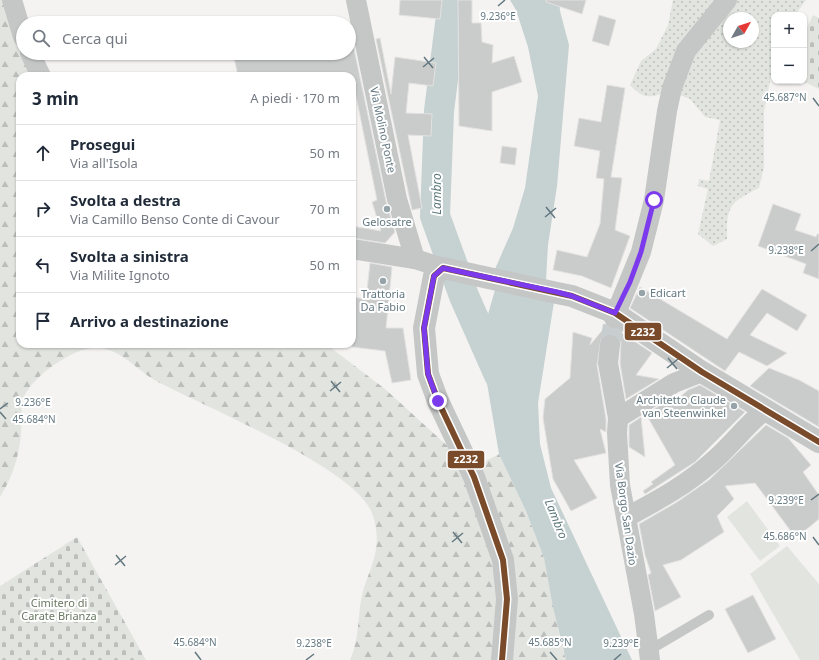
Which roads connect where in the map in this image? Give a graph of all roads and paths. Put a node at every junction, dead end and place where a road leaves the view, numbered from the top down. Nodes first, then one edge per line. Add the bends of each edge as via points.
1 (12, 0) edge
2 (356, 0) edge
3 (727, 0) edge
4 (17, 16) edge
5 (33, 60) edge
6 (39, 72) edge
7 (356, 250) edge
8 (415, 259) junction
9 (443, 268) junction
10 (615, 316) junction
11 (610, 345) tunnel mouth
12 (702, 372) junction
13 (765, 410) junction
14 (618, 418) junction
15 (819, 442) edge
16 (627, 517) junction
17 (708, 615) dead end
18 (649, 656) edge
19 (502, 660) edge

1 - 4 street
2 - 8 street, Via Molino Ponte via 397,199
3 - 10 street via 686,51 672,88 654,200 641,252
5 - 6 street
7 - 8 street
8 - 9 street
9 - 10 street via 572,296
9 - 19 street via 434,276 424,328 428,374 474,476 503,560 507,598
10 - 12 street
11 - 14 street, Via Borgo San Dazio via 608,363
12 - 13 street
12 - 14 street via 674,383
13 - 15 street
13 - 16 street via 746,426 714,461 687,483
14 - 16 street, Via Borgo San Dazio via 616,433 620,485
16 - 18 street, Via Borgo San Dazio
17 - 18 lane

